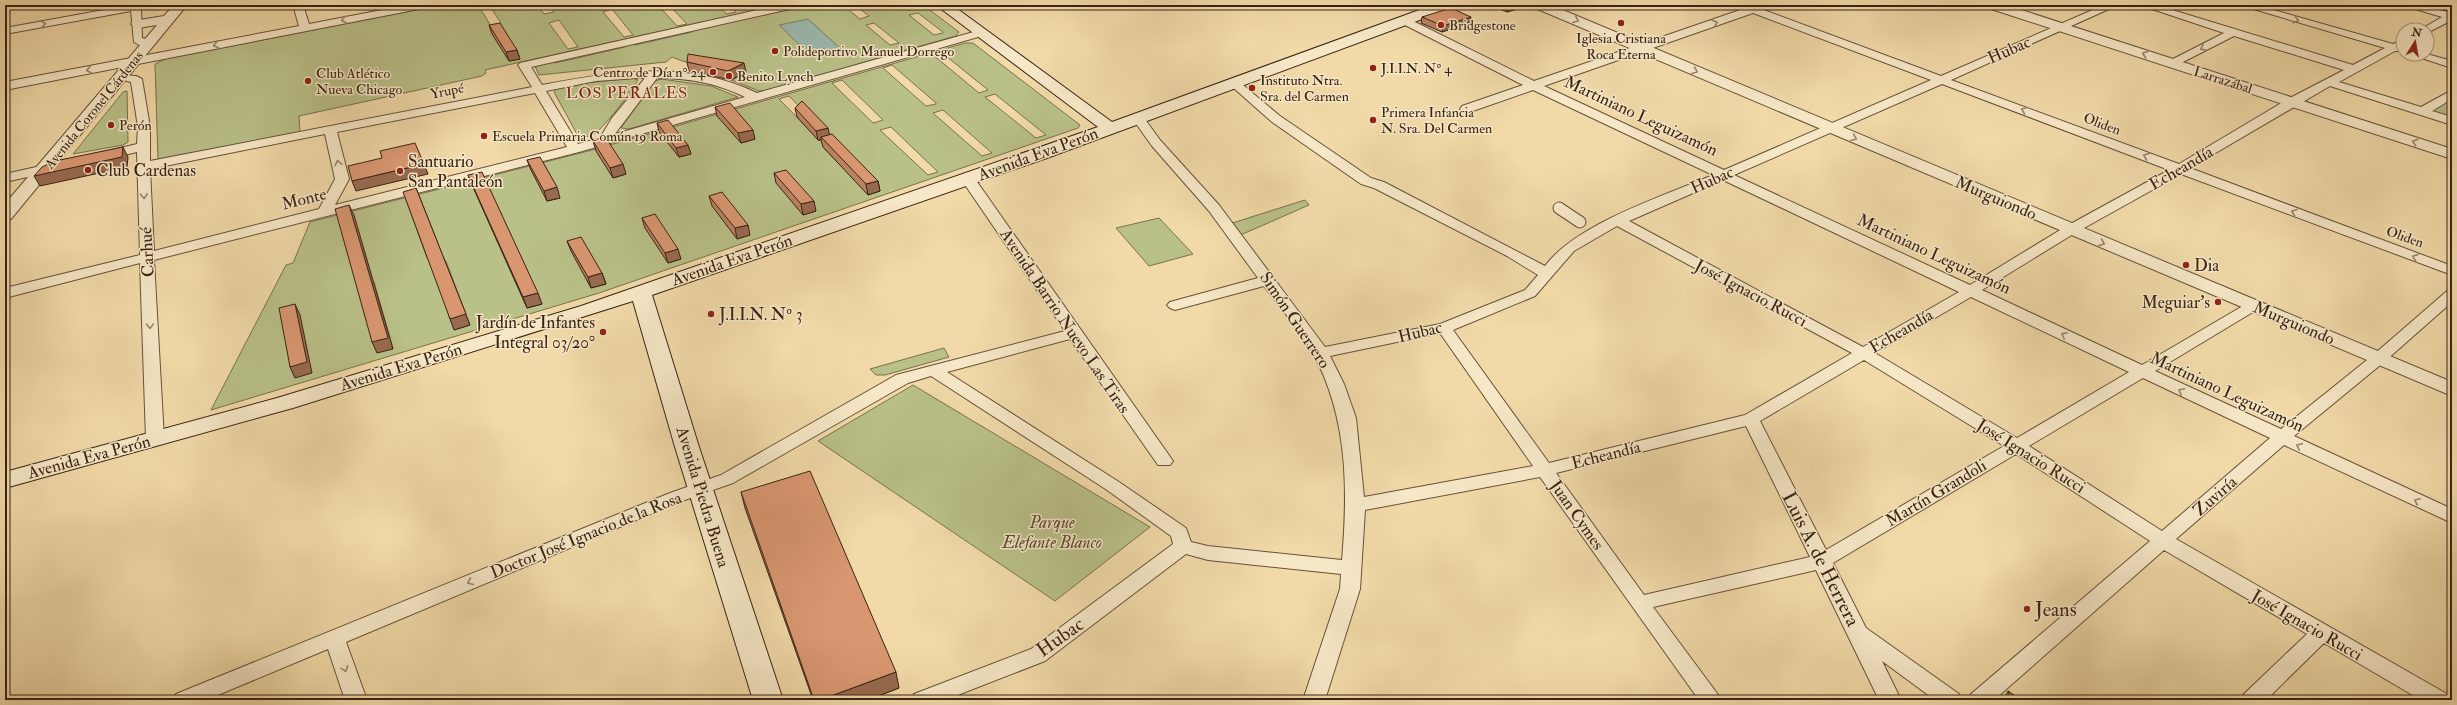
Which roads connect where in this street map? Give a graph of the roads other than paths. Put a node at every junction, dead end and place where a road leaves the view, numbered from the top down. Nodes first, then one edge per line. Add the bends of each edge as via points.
1 (149, 5) edge
2 (181, 5) edge
3 (298, 5) edge
4 (424, 5) edge
5 (794, 5) edge
6 (943, 5) edge
7 (1447, 5) edge
8 (1540, 5) edge
9 (1741, 5) edge
10 (1766, 5) edge
11 (1993, 5) edge
12 (2113, 5) edge
13 (2145, 5) edge
14 (2245, 5) edge
15 (2408, 5) edge
16 (137, 6) edge
17 (1754, 10) junction
18 (2452, 17) edge
19 (167, 20) junction
20 (1403, 20) junction
21 (138, 24) junction
22 (2435, 26) edge
23 (2060, 27) junction
24 (305, 28) junction
25 (5, 31) edge
26 (2233, 32) junction
27 (981, 34) junction
28 (148, 43) junction
29 (2395, 46) edge
30 (1641, 47) junction
31 (2395, 49) edge
32 (2435, 60) edge
33 (136, 61) junction
34 (2173, 63) junction
35 (2452, 65) edge
36 (2354, 69) junction
37 (654, 74) junction
38 (123, 77) junction
39 (1943, 80) junction
40 (1233, 82) junction
41 (2331, 83) junction
42 (1532, 85) junction
43 (5, 86) edge
44 (539, 88) junction
45 (2452, 94) edge
46 (757, 98) junction
47 (2292, 102) junction
48 (1466, 109) dead end
49 (2422, 112) junction
50 (1138, 118) junction
51 (2452, 121) edge
52 (1110, 128) junction
53 (1831, 128) junction
54 (330, 129) junction
55 (604, 141) junction
56 (142, 147) junction
57 (575, 149) junction
58 (2452, 154) edge
59 (93, 158) edge
60 (66, 164) edge
61 (143, 166) junction
62 (46, 169) junction
63 (2180, 169) junction
64 (1724, 175) junction
65 (5, 178) edge
66 (968, 179) junction
67 (1559, 208) dead end
68 (325, 212) junction
69 (5, 215) edge
70 (1618, 221) junction
71 (1580, 222) dead end
72 (2070, 230) junction
73 (147, 256) junction
74 (2452, 271) edge
75 (1546, 273) junction
76 (1269, 280) junction
77 (1971, 291) junction
78 (641, 292) junction
79 (5, 293) edge
80 (2452, 294) edge
81 (1175, 305) dead end
82 (2253, 306) junction
83 (1444, 328) junction
84 (1074, 333) junction
85 (1321, 353) junction
86 (1863, 353) junction
87 (2378, 359) junction
88 (932, 370) junction
89 (2141, 372) junction
90 (2452, 390) edge
91 (1751, 419) junction
92 (2281, 438) junction
93 (155, 439) junction
94 (2017, 446) junction
95 (1164, 462) dead end
96 (1545, 470) junction
97 (5, 480) edge
98 (701, 489) junction
99 (1356, 505) junction
100 (2452, 517) edge
101 (2164, 541) junction
102 (1183, 546) junction
103 (1820, 562) junction
104 (1351, 568) junction
105 (1639, 603) junction
106 (1859, 633) junction
107 (2321, 633) junction
108 (334, 638) junction
109 (184, 700) edge
110 (356, 700) edge
111 (768, 700) edge
112 (922, 700) edge
113 (1314, 700) edge
114 (1711, 700) edge
115 (1890, 700) edge
116 (1951, 700) edge
117 (1979, 700) edge
118 (2252, 700) edge
119 (2439, 700) edge

1 - 16 street
2 - 19 street, Avenida Coronel Cárdenas
3 - 24 street
4 -> 24 street
5 - 44 street via 524,65
6 - 27 main road
7 - 20 main road, Avenida Eva Perón
8 -> 30 street, Murguiondo
9 - 17 street, Oliden
10 - 17 street
11 - 23 street, Larrazábal
12 - 23 street, Hubac
13 - 26 street
14 -> 29 street
15 - 18 street
16 - 21 street
25 -> 16 street
30 -> 17 street
17 - 39 street, Oliden
18 - 22 street
19 - 21 street
19 - 28 street, Avenida Coronel Cárdenas
20 - 40 main road, Avenida Eva Perón
20 - 42 street, Martiniano Leguizamón
21 - 28 street via 139,42
34 -> 23 street, Larrazábal
23 - 39 street, Hubac
24 -> 33 street
26 -> 34 street
26 - 36 street
27 - 46 street, Monte
27 - 52 main road
28 - 33 street, Avenida Coronel Cárdenas
30 - 42 street
30 -> 53 street, Murguiondo
31 - 36 street, Echeandía
32 - 35 street
33 - 38 street, Avenida Coronel Cárdenas
33 -> 43 street
34 - 47 street, Larrazábal
36 - 41 street, Echeandía
37 - 44 street, Yrupé via 596,78
37 - 46 street, Yrupé via 713,80 738,87
37 - 55 street via 616,121
38 - 56 street, Carhué via 136,79 144,127
38 - 62 street, Avenida Coronel Cárdenas
39 - 53 street, Hubac
63 -> 39 street, Oliden
40 - 50 main road, Avenida Eva Perón
40 - 75 street via 1276,119 1366,180
41 - 47 street, Echeandía
41 - 49 street
42 - 48 street
42 - 64 street, Martiniano Leguizamón
44 - 54 street, Yrupé
44 - 57 street
45 - 49 street
46 - 55 street, Monte
58 -> 47 street, Larrazábal
47 - 63 street, Echeandía
49 - 51 street
50 - 52 main road, Avenida Eva Perón
50 - 76 street, Simón Guerrero via 1156,143 1214,208
52 - 66 main road, Avenida Eva Perón
53 - 64 street, Hubac
53 -> 72 street, Murguiondo
54 - 61 street, Yrupé
68 -> 54 street via 342,179
55 - 57 street, Monte
56 - 59 street
56 - 61 street, Carhué
57 - 68 street, Monte
60 - 62 street
61 -> 73 street, Carhué
62 - 65 street
62 - 69 street, Avenida Coronel Cárdenas
63 - 72 street, Echeandía
74 -> 63 street, Oliden
64 - 70 street, Hubac
64 - 77 street, Martiniano Leguizamón
66 - 78 main road, Avenida Eva Perón
66 - 84 street, Avenida Barrio Nuevo Las Tiras
67 - 71 street
68 - 73 street, Monte
70 - 75 street, Hubac via 1568,248
70 - 86 street, José Ignacio Rucci
72 - 77 street, Echeandía
72 -> 82 street, Murguiondo
73 - 79 street, Monte
73 -> 93 street, Carhué
75 - 83 street, Hubac via 1541,284 1530,293
76 - 81 street
76 - 85 street, Simón Guerrero
77 - 86 street, Echeandía
89 -> 77 street, Martiniano Leguizamón
78 - 93 main road, Avenida Eva Perón via 285,403
78 - 98 main road, Avenida Piedra Buena
80 - 87 street, Zuviría
82 - 87 street, Murguiondo
82 - 89 street, Martín Grandoli
83 - 85 street, Hubac
83 - 96 street, Juan Cymes
84 - 88 street, Doctor José Ignacio de la Rosa
84 - 95 street, Avenida Barrio Nuevo Las Tiras via 1091,354 1138,429
85 - 99 street, Simón Guerrero via 1336,384 1347,418
86 - 91 street, Echeandía
86 - 94 street, José Ignacio Rucci
87 - 90 street, Murguiondo
87 - 92 street, Zuviría
88 - 98 street, Doctor José Ignacio de la Rosa via 898,381 727,479
88 - 102 street via 1118,490 1178,533
92 -> 89 street, Martiniano Leguizamón
89 - 94 street, Martín Grandoli
91 - 96 street, Echeandía
91 - 103 street, Luis A. de Herrera
100 -> 92 street, Martiniano Leguizamón
92 - 101 street, Zuviría
93 - 97 main road, Avenida Eva Perón
94 - 101 street, José Ignacio Rucci
94 - 103 street, Martín Grandoli
96 - 99 street, Echeandía
96 - 105 street, Juan Cymes
98 -> 108 street, Doctor José Ignacio de la Rosa via 676,496
98 - 111 main road, Avenida Piedra Buena
99 - 104 street, Simón Guerrero
101 - 107 street, José Ignacio Rucci
101 - 117 street, Zuviría
102 - 104 street via 1208,553
102 - 112 street, Hubac via 1038,655
103 - 105 street, Martín Grandoli
103 - 106 street, Luis A. de Herrera
104 - 113 street, Simón Guerrero via 1350,589
105 - 114 street, Juan Cymes
106 - 115 street, Luis A. de Herrera
106 - 116 street
107 - 118 street
107 - 119 street, José Ignacio Rucci
108 - 109 street, Doctor José Ignacio de la Rosa
108 -> 110 street

